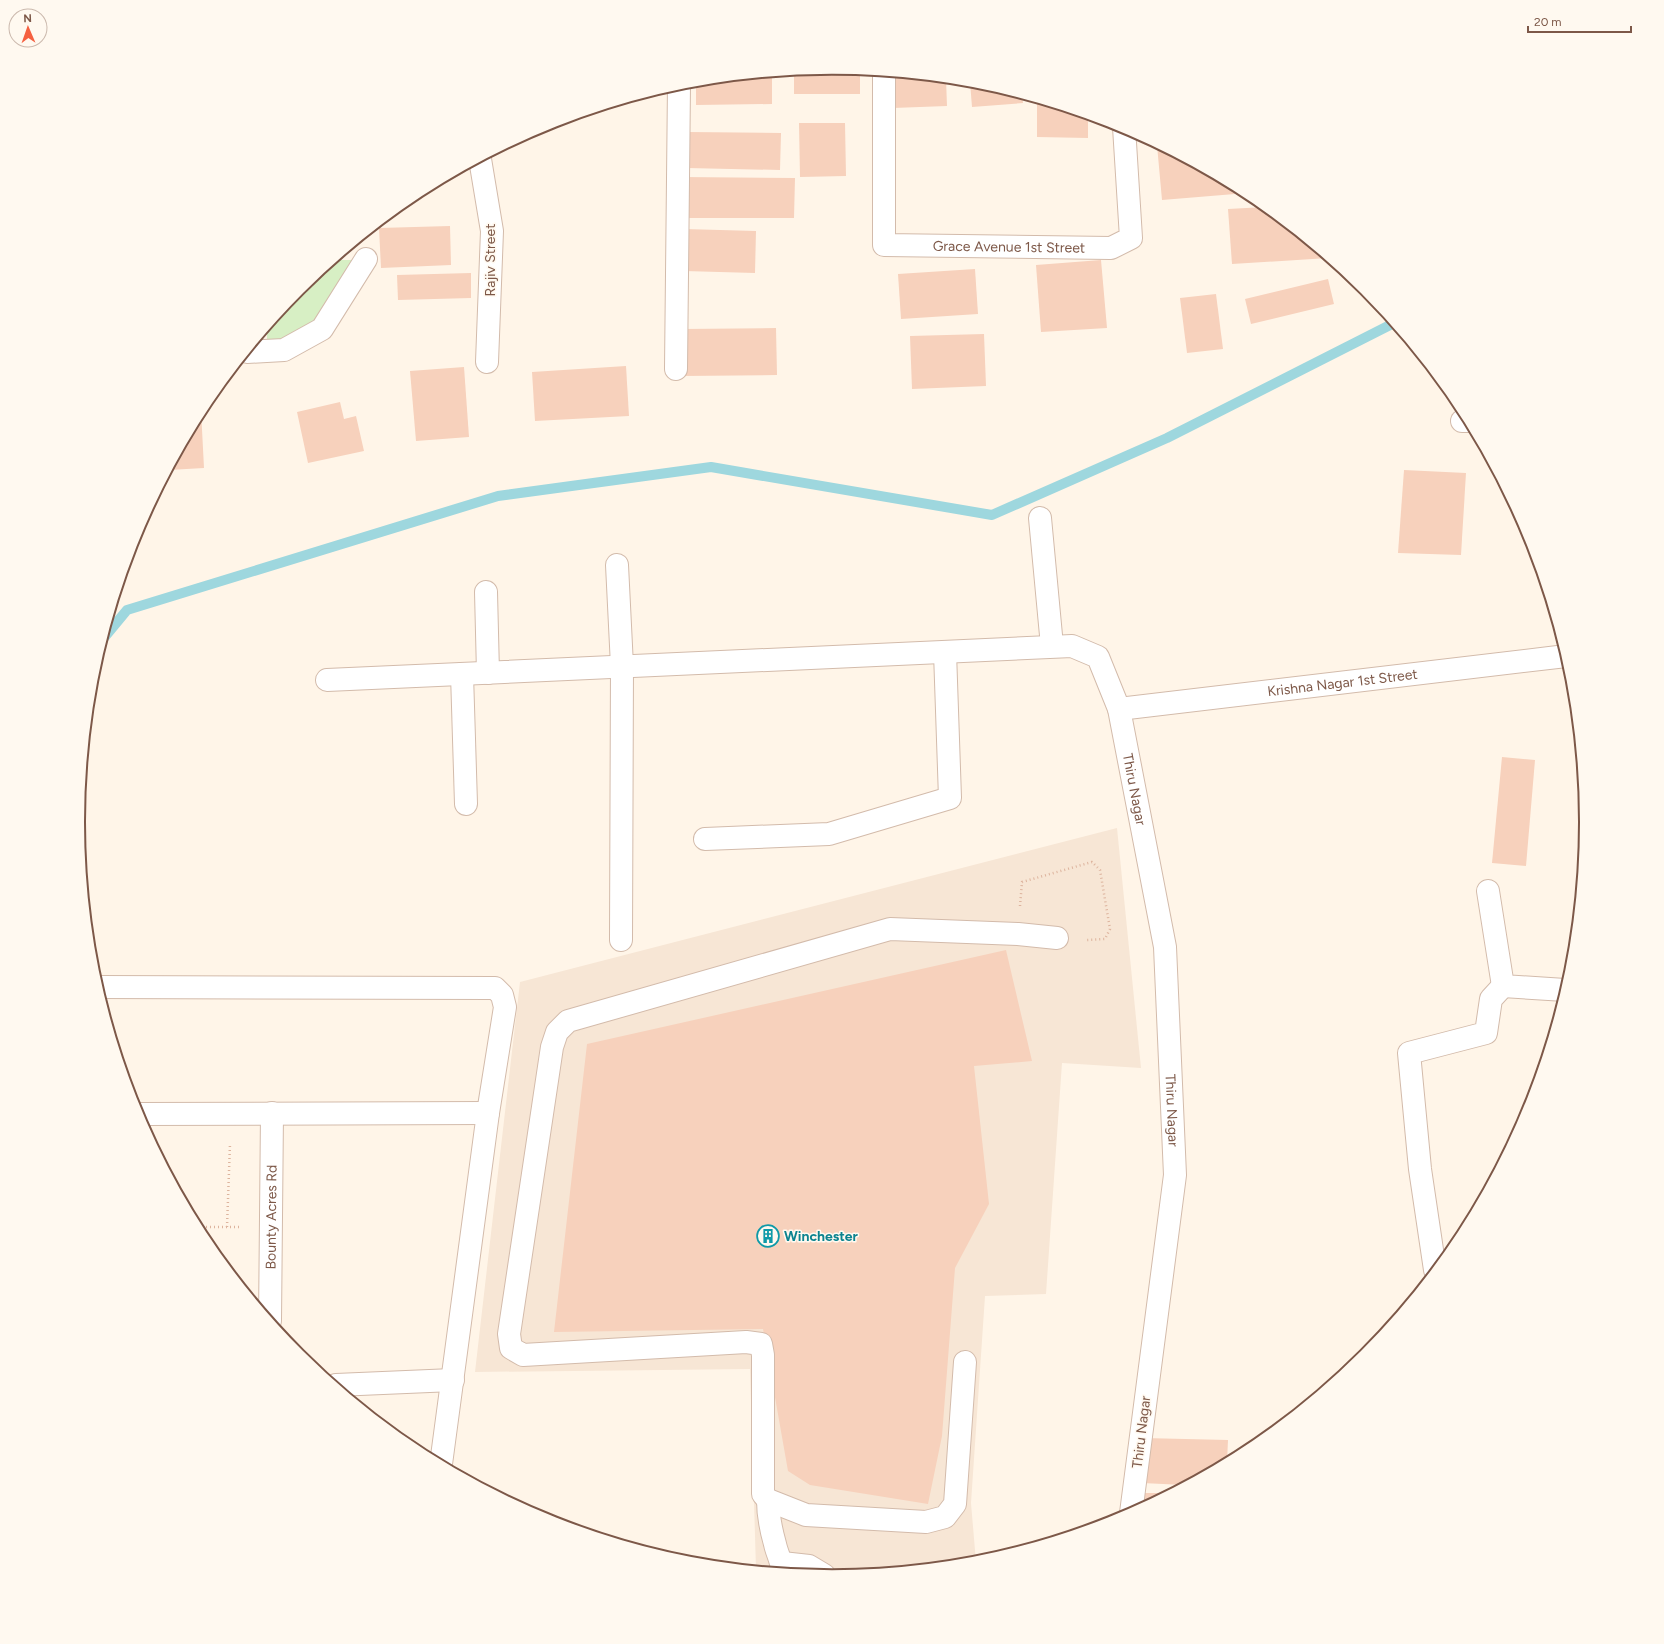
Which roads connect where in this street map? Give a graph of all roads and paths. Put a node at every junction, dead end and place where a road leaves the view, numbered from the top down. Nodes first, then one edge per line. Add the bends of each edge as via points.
1 (884, 77) edge
2 (679, 91) edge
3 (1125, 135) edge
4 (481, 163) edge
5 (366, 259) dead end
6 (251, 352) edge
7 (487, 362) dead end
8 (676, 369) dead end
9 (1040, 518) dead end
10 (617, 565) dead end
11 (486, 592) dead end
12 (1052, 646) junction
13 (945, 652) junction
14 (1560, 657) edge
15 (622, 666) junction
16 (488, 673) junction
17 (462, 674) junction
18 (327, 680) dead end
19 (1119, 709) junction
20 (466, 804) dead end
21 (704, 839) dead end
22 (1488, 891) dead end
23 (1018, 934) junction
24 (1057, 938) joint
25 (621, 940) dead end
26 (1504, 986) junction
27 (103, 987) edge
28 (1560, 990) edge
29 (272, 1113) junction
30 (488, 1113) junction
31 (145, 1114) edge
32 (230, 1142) dead end
33 (271, 1226) junction
34 (205, 1227) edge
35 (227, 1227) junction
36 (1434, 1264) edge
37 (270, 1315) edge
38 (965, 1362) dead end
39 (453, 1380) junction
40 (340, 1385) edge
41 (442, 1459) edge
42 (768, 1500) junction
43 (1132, 1506) edge
44 (782, 1567) edge
45 (813, 1568) edge

1 - 3 street, Grace Avenue 1st Street via 884,245 1111,248 1131,238
2 - 8 street
4 - 7 street, Rajiv Street via 492,231
5 - 6 street via 322,329 284,350
9 - 12 street
10 - 15 street
11 - 16 street
12 - 13 street, Thiru Nagar
12 - 19 street, Thiru Nagar via 1072,646 1098,657
13 - 15 street, Thiru Nagar
13 - 21 street via 950,798 829,834
14 - 19 street, Krishna Nagar 1st Street
15 - 16 street, Thiru Nagar
15 - 25 street
16 - 17 street, Thiru Nagar
17 - 18 street, Thiru Nagar
17 - 20 street
19 - 43 street, Thiru Nagar via 1165,947 1175,1175
22 - 26 street
23 - 24 street
23 - 24 path via 1022,882 1092,862 1100,870 1109,933 1106,939 1100,940
23 - 42 street via 890,929 568,1021 557,1032 552,1047 508,1334 511,1348 523,1356 746,1342 761,1344 763,1494
26 - 28 street
26 - 36 street via 1491,999 1486,1033 1409,1053 1420,1170
27 - 30 street via 495,988 502,996 506,1007
29 - 30 street
29 - 31 street
29 - 33 street, Bounty Acres Rd
30 - 39 street
32 - 35 path
33 - 35 path
33 - 37 street, Bounty Acres Rd
34 - 35 path
38 - 42 street via 955,1504 945,1516 926,1522 806,1515
39 - 40 street
39 - 41 street
42 - 44 street via 772,1531
44 - 45 street via 809,1566

